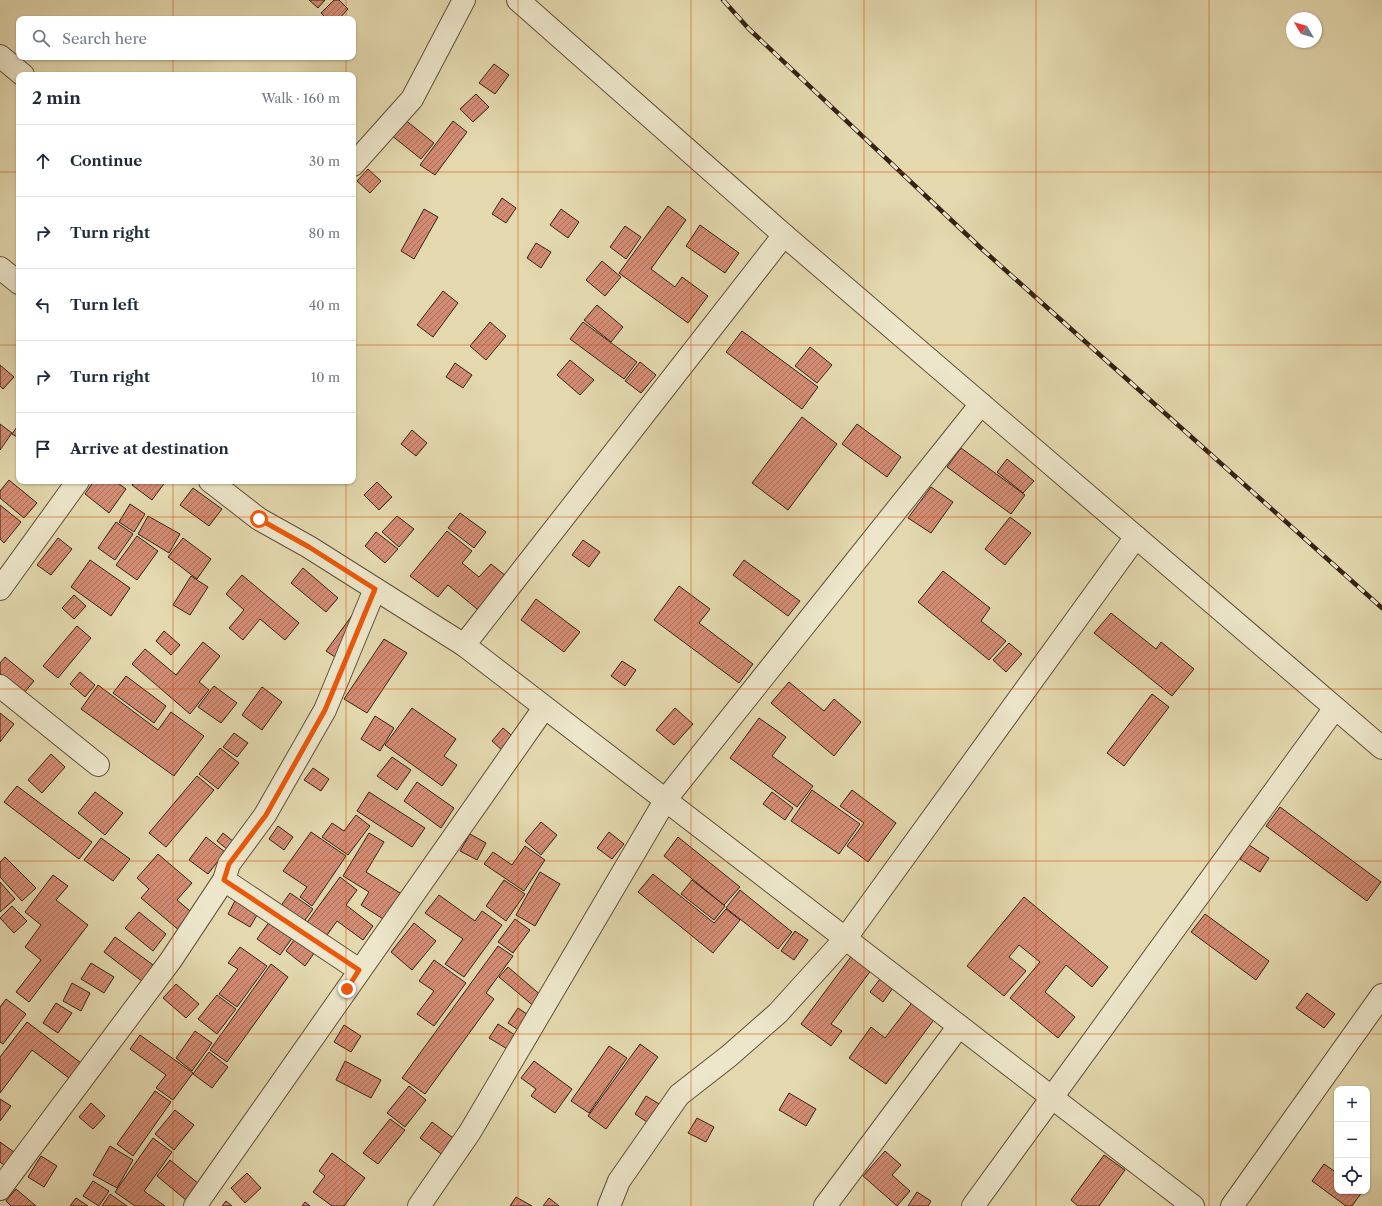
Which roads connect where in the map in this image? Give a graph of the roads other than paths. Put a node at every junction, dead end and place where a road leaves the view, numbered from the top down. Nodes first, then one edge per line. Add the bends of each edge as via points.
1 (464, 0) edge
2 (518, 0) edge
3 (0, 56) edge
4 (19, 72) edge
5 (356, 162) edge
6 (784, 235) junction
7 (981, 404) junction
8 (76, 484) edge
9 (214, 484) edge
10 (1136, 537) junction
11 (0, 588) edge
12 (375, 589) junction
13 (464, 645) junction
14 (0, 686) edge
15 (544, 708) junction
16 (1335, 708) junction
17 (1382, 748) edge
18 (98, 764) dead end
19 (666, 799) junction
20 (224, 880) junction
21 (846, 939) junction
22 (359, 970) junction
23 (1382, 994) edge
24 (959, 1026) junction
25 (1051, 1097) junction
26 (0, 1189) edge
27 (195, 1206) edge
28 (419, 1206) edge
29 (609, 1206) edge
30 (825, 1206) edge
31 (972, 1206) edge
32 (1193, 1206) edge
33 (1232, 1206) edge

1 - 5 street via 412,99
2 - 6 street
3 - 4 street
6 - 7 street
6 - 13 street
7 - 10 street
7 - 19 street
8 - 11 street
9 - 12 street via 259,519
10 - 16 street
10 - 21 street
12 - 13 street
12 - 20 street via 325,710 266,815 229,864
13 - 15 street
14 - 18 street
15 - 19 street
15 - 22 street
16 - 17 street
16 - 25 street
19 - 21 street
19 - 28 street via 470,1132
20 - 22 street
20 - 26 street via 171,960
21 - 24 street
21 - 29 street via 778,1013 679,1095 619,1181
22 - 27 street
23 - 33 street
24 - 25 street
24 - 30 street
25 - 31 street
25 - 32 street

